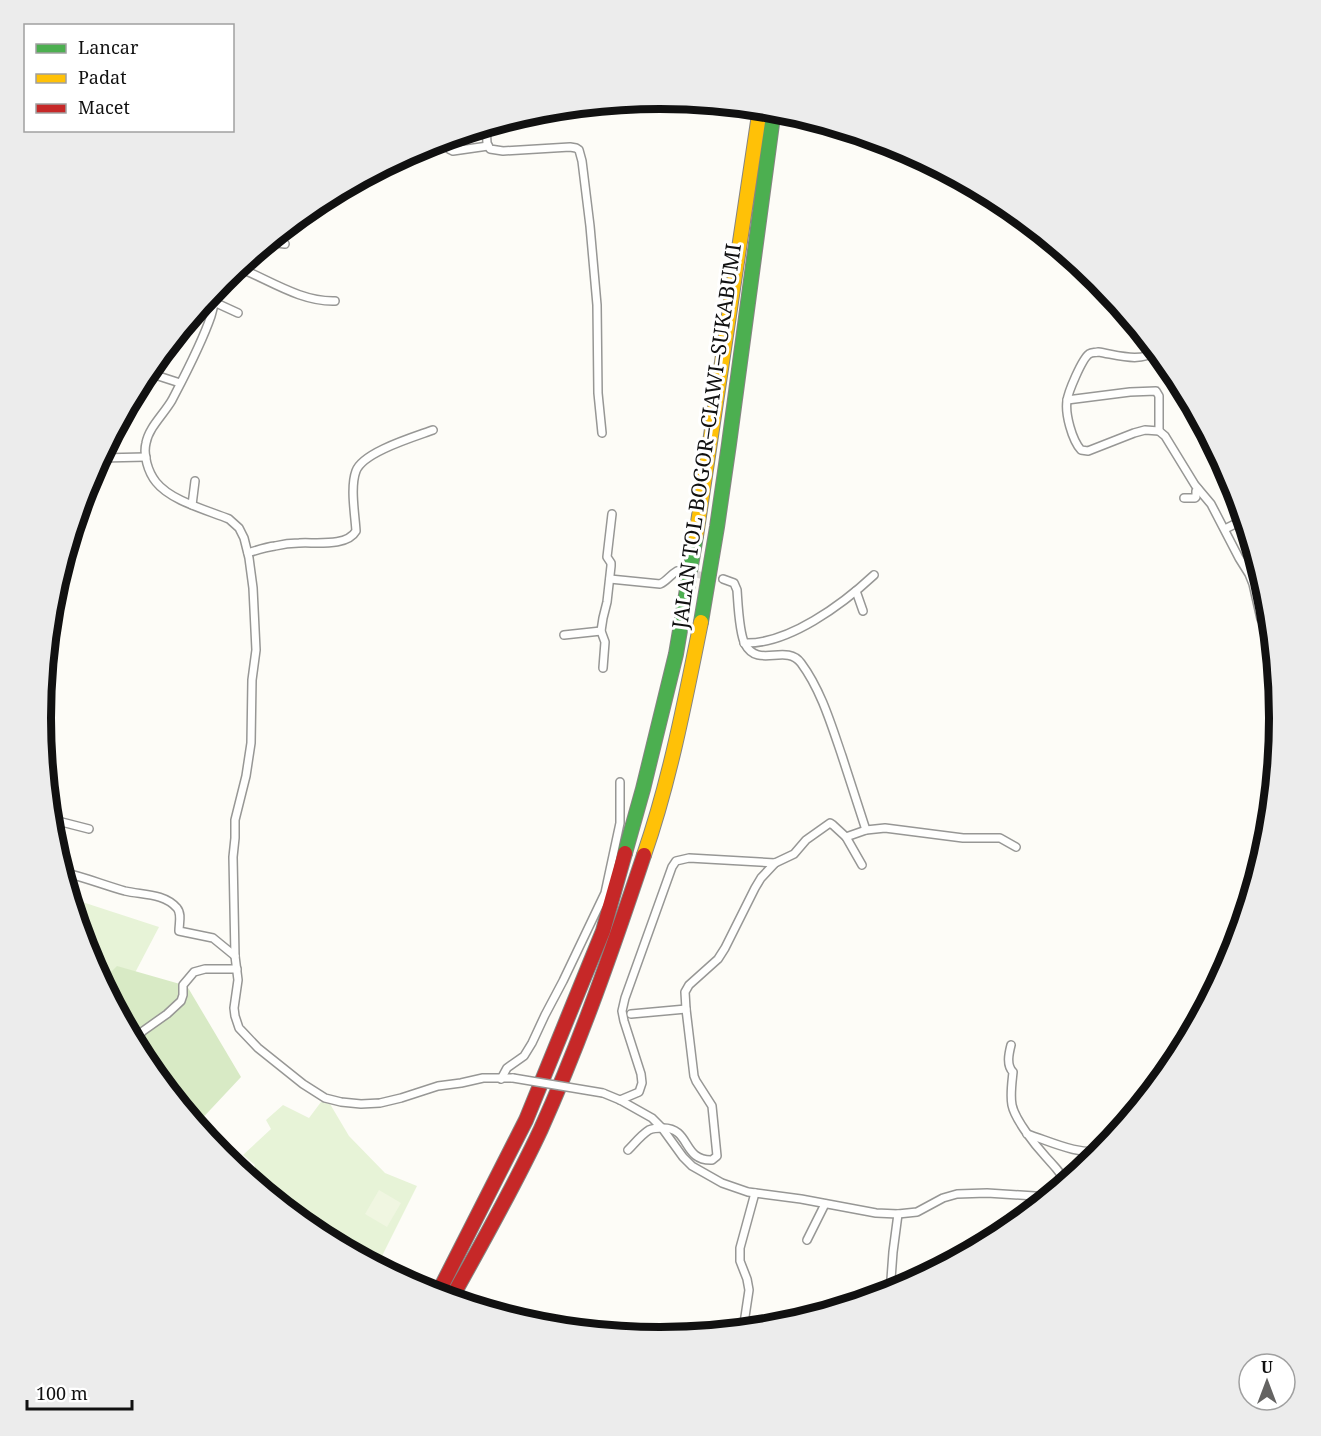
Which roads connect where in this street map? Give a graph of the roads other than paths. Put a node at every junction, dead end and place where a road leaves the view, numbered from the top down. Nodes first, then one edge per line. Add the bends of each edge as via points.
1 (759, 117) edge
2 (773, 119) edge
3 (487, 134) edge
4 (488, 146) junction
5 (448, 147) edge
6 (278, 243) edge
7 (285, 244) dead end
8 (247, 271) edge
9 (335, 301) dead end
10 (215, 302) edge
11 (213, 304) edge
12 (238, 313) dead end
13 (1150, 355) edge
14 (157, 375) edge
15 (180, 383) junction
16 (1067, 400) junction
17 (433, 430) dead end
18 (1159, 431) junction
19 (602, 433) dead end
20 (146, 457) junction
21 (109, 459) edge
22 (195, 481) dead end
23 (1198, 489) junction
24 (1184, 498) dead end
25 (192, 504) junction
26 (612, 514) dead end
27 (1238, 522) edge
28 (1225, 529) junction
29 (248, 553) junction
30 (677, 571) tunnel mouth
31 (874, 575) dead end
32 (610, 579) junction
33 (723, 579) tunnel mouth
34 (856, 591) junction
35 (863, 611) dead end
36 (1262, 620) edge
37 (601, 631) junction
38 (564, 635) dead end
39 (744, 643) junction
40 (603, 668) dead end
41 (620, 782) dead end
42 (60, 822) edge
43 (89, 829) dead end
44 (866, 831) junction
45 (846, 837) junction
46 (1016, 847) dead end
47 (775, 862) junction
48 (862, 865) dead end
49 (72, 875) edge
50 (235, 956) junction
51 (237, 969) junction
52 (686, 1009) junction
53 (631, 1014) dead end
54 (140, 1034) edge
55 (1011, 1045) dead end
56 (501, 1079) junction
57 (620, 1100) junction
58 (662, 1128) junction
59 (1028, 1134) junction
60 (628, 1150) dead end
61 (1087, 1152) edge
62 (1063, 1175) edge
63 (755, 1194) junction
64 (1038, 1196) edge
65 (825, 1204) junction
66 (898, 1215) junction
67 (807, 1240) dead end
68 (891, 1282) edge
69 (441, 1286) edge
70 (455, 1291) edge
71 (744, 1321) edge

1 - 69 highway, JALAN TOL BOGOR–CIAWI–SUKABUMI via 682,620 643,789 603,931 526,1120
2 - 70 highway, JALAN TOL BOGOR–CIAWI–SUKABUMI via 719,520 668,776 645,855 591,1007 548,1113
3 - 4 street
4 - 5 street via 453,151
4 - 19 street via 503,151 570,147 579,150 597,305
6 - 7 street
8 - 9 street via 312,298
10 - 12 street
11 - 15 street via 208,325
13 - 16 street via 1139,358 1098,352 1088,355
14 - 15 street
15 - 20 street via 147,438
16 - 18 street via 1156,392
16 - 18 street via 1072,432 1078,448 1084,451 1145,430
17 - 29 street via 386,447 359,465 353,483 354,536 342,541 273,546
18 - 23 street
20 - 21 street
20 - 25 street via 159,486
22 - 25 street
23 - 24 street via 1195,498
23 - 28 street
25 - 29 street via 233,521
26 - 32 street via 607,557 611,563
27 - 28 street
28 - 36 street via 1251,578
29 - 50 street via 256,654 250,747 235,823
30 - 32 street via 660,584
31 - 34 street
32 - 37 street
33 - 39 street via 734,583 737,590
34 - 35 street
34 - 39 street via 831,611 792,632 764,642
37 - 38 street
37 - 40 street via 606,647
39 - 44 street via 753,653 786,654 802,664 820,696
41 - 56 street via 620,823 605,893 532,1043
42 - 43 street
44 - 45 street
44 - 46 street via 885,828 963,838 1000,838
45 - 47 street via 828,824 794,854
45 - 48 street
47 - 52 street via 755,888 718,959 687,989
47 - 57 street via 689,858 676,861 672,867 622,1011 642,1083 639,1092
49 - 50 street via 159,898 178,910 179,931 217,940
50 - 51 street
51 - 54 street via 194,972 183,985 178,1004
51 - 56 street via 234,1008 239,1028 273,1061 325,1098 375,1104 438,1086
52 - 53 street
52 - 58 street via 695,1079 713,1109 717,1156 712,1160 699,1158 678,1132
55 - 59 street via 1012,1104
56 - 57 street, bridge via 603,1093
57 - 58 street
58 - 60 street via 647,1131
58 - 63 street via 692,1166
59 - 61 street
59 - 62 street
63 - 65 street
63 - 71 street via 740,1248 749,1290
64 - 66 street via 957,1194 917,1212
65 - 66 street
65 - 67 street
66 - 68 street

